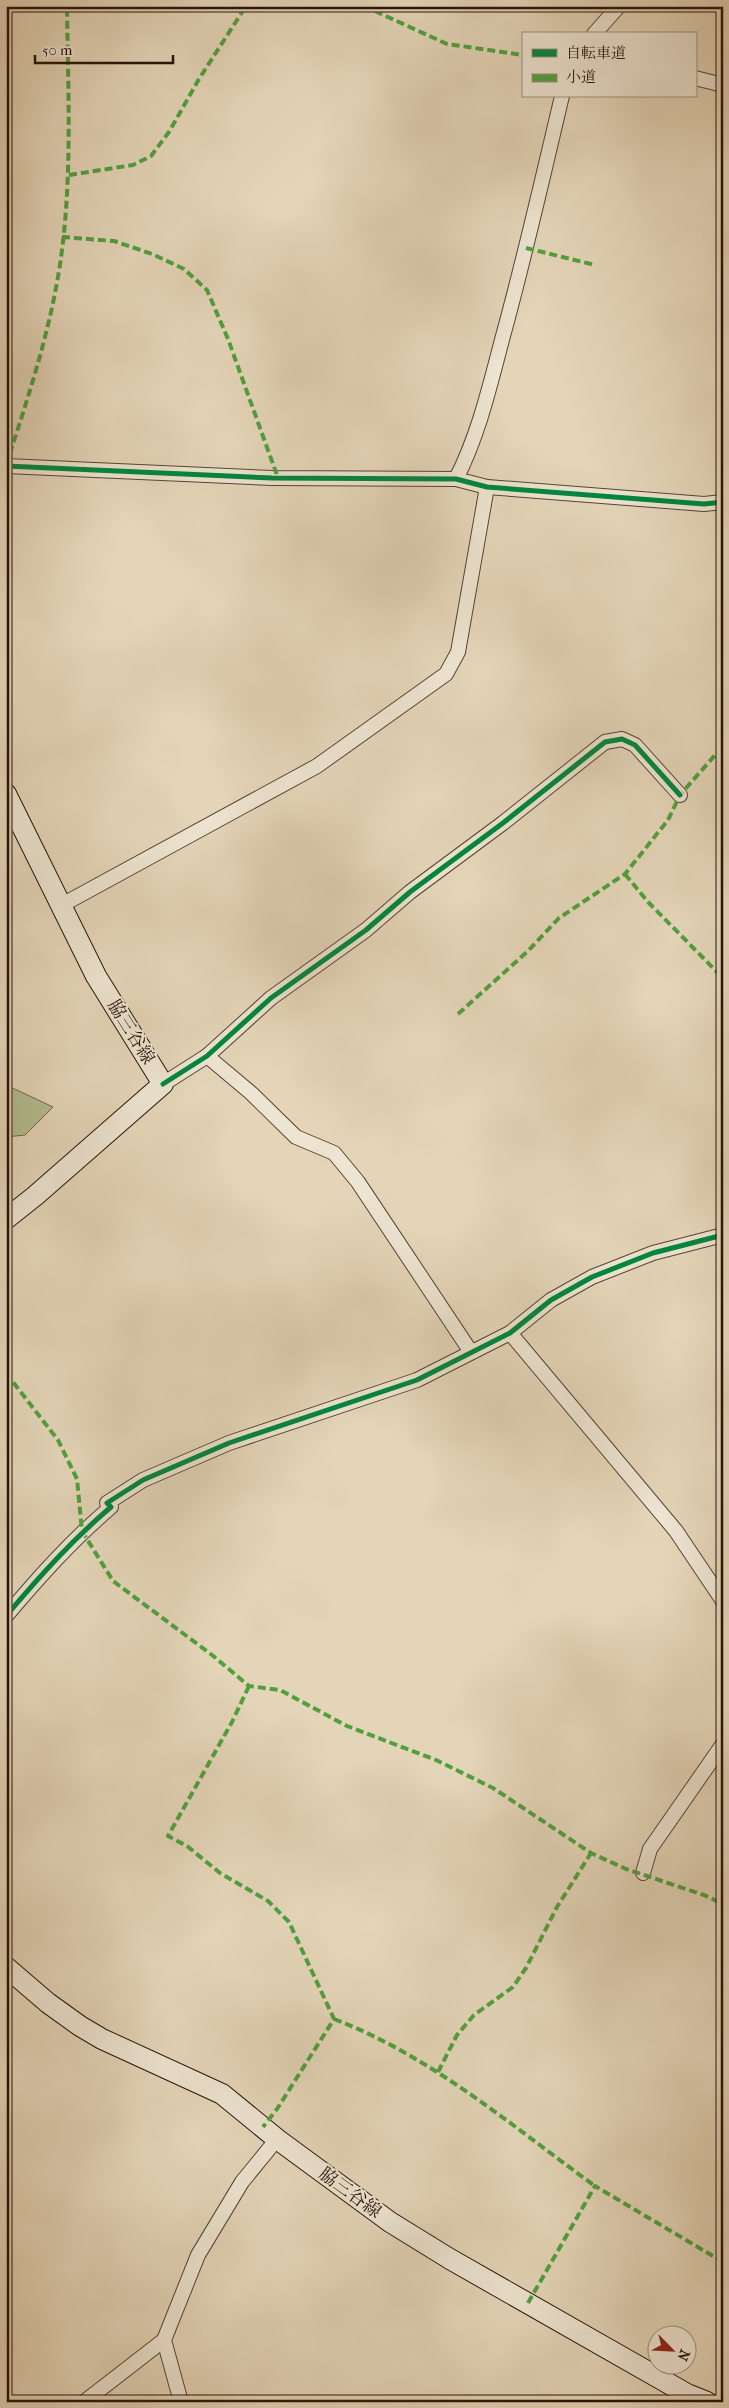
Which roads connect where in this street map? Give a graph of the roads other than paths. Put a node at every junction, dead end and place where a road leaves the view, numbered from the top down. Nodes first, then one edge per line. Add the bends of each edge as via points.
1 (618, 6) edge
2 (596, 32) edge
3 (696, 78) edge
4 (723, 85) edge
5 (562, 98) edge
6 (6, 466) edge
7 (456, 479) junction
8 (487, 487) junction
9 (723, 502) edge
10 (6, 794) edge
11 (680, 795) dead end
12 (60, 906) junction
13 (207, 1056) junction
14 (163, 1084) junction
15 (6, 1219) edge
16 (723, 1235) edge
17 (510, 1333) junction
18 (471, 1352) junction
19 (723, 1601) edge
20 (6, 1616) edge
21 (723, 1744) edge
22 (643, 1874) dead end
23 (6, 1967) edge
24 (278, 2139) junction
25 (164, 2340) junction
26 (84, 2402) edge
27 (181, 2402) edge
28 (707, 2402) edge

1 - 2 street
3 - 4 street
5 - 7 street via 484,410
6 - 7 street via 272,478
7 - 8 street
8 - 9 street via 704,504
8 - 12 street via 458,652 446,674 318,766
10 - 12 main road, 脇三谷線
11 - 13 street via 635,746 622,739 605,742 410,892 366,930 271,998
12 - 14 main road, 脇三谷線 via 96,976
13 - 14 street
13 - 18 street via 296,1137 334,1153 358,1182
14 - 15 main road, 脇三谷線
16 - 17 street via 653,1254 592,1276 551,1300
17 - 18 street
17 - 19 street via 676,1531
18 - 20 street via 417,1380 229,1443 143,1480 107,1503 111,1507 47,1567
21 - 22 street via 650,1849
23 - 24 main road, 脇三谷線 via 80,2026 222,2094
24 - 25 street via 242,2182 198,2255
24 - 28 main road, 脇三谷線 via 390,2222 450,2259 687,2394
25 - 26 street
25 - 27 street

